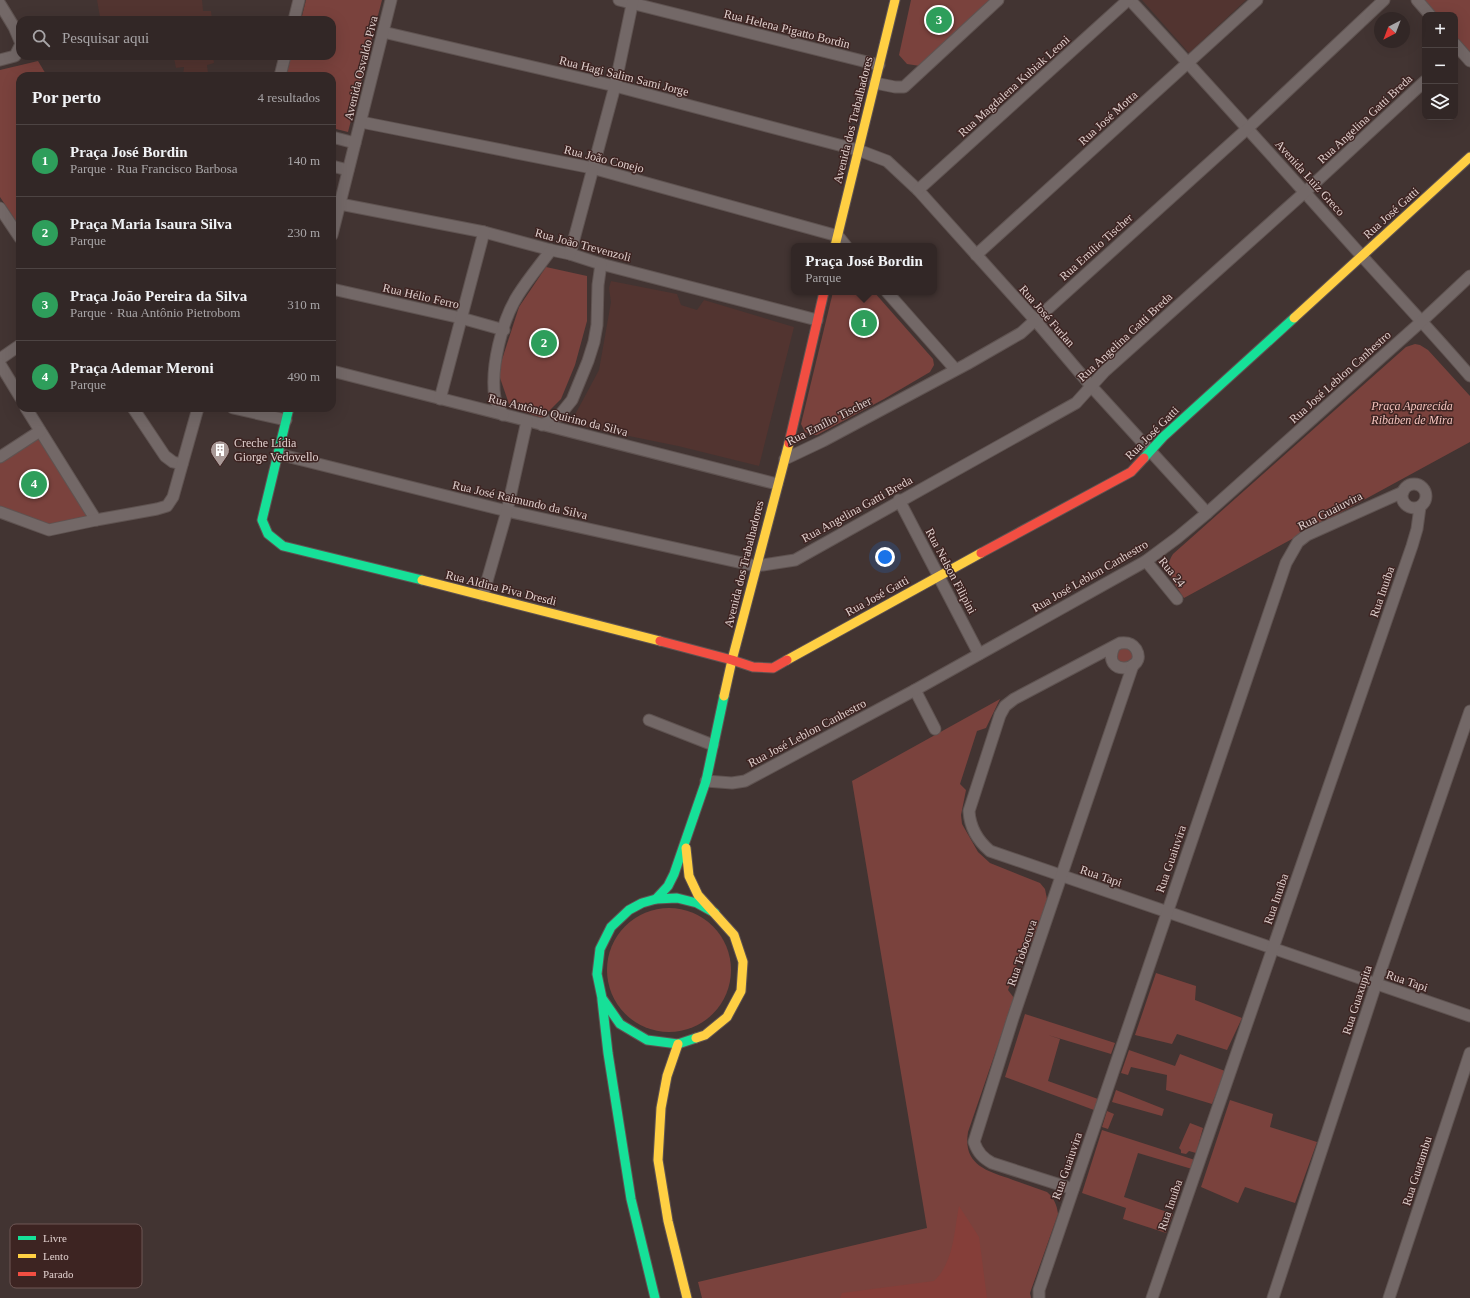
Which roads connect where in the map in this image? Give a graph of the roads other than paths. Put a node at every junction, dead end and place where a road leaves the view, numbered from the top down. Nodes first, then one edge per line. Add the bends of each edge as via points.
1 (299, 0) edge
2 (391, 0) edge
3 (619, 0) edge
4 (895, 0) edge
5 (998, 0) edge
6 (1129, 0) edge
7 (1257, 0) edge
8 (1384, 0) edge
9 (1417, 0) edge
10 (632, 2) edge
11 (0, 4) edge
12 (1427, 12) edge
13 (295, 16) edge
14 (16, 32) edge
15 (383, 32) junction
16 (1458, 51) edge
17 (16, 54) edge
18 (0, 60) edge
19 (284, 60) edge
20 (1470, 61) edge
21 (1189, 63) junction
22 (879, 65) junction
23 (281, 72) edge
24 (875, 83) junction
25 (1422, 84) edge
26 (614, 86) junction
27 (361, 122) junction
28 (1248, 128) junction
29 (336, 139) edge
30 (355, 144) junction
31 (858, 150) junction
32 (1470, 157) edge
33 (336, 167) edge
34 (592, 168) junction
35 (348, 170) junction
36 (918, 190) junction
37 (1305, 192) junction
38 (340, 204) junction
39 (0, 208) edge
40 (336, 220) edge
41 (16, 232) edge
42 (484, 232) junction
43 (836, 241) edge
44 (551, 250) junction
45 (570, 254) junction
46 (976, 255) junction
47 (1362, 256) junction
48 (601, 264) junction
49 (1470, 276) edge
50 (336, 290) edge
51 (823, 295) edge
52 (890, 295) edge
53 (461, 318) junction
54 (817, 320) junction
55 (1035, 320) junction
56 (1422, 320) junction
57 (504, 330) junction
58 (16, 348) edge
59 (0, 359) edge
60 (0, 364) edge
61 (955, 369) junction
62 (336, 372) edge
63 (1470, 376) edge
64 (1091, 386) junction
65 (16, 390) edge
66 (440, 399) junction
67 (28, 412) edge
68 (136, 412) edge
69 (197, 412) edge
70 (251, 412) edge
71 (289, 412) edge
72 (503, 415) junction
73 (286, 420) junction
74 (528, 421) junction
75 (542, 425) junction
76 (40, 431) junction
77 (1150, 452) junction
78 (278, 454) junction
79 (0, 457) edge
80 (785, 459) junction
81 (182, 464) junction
82 (777, 484) junction
83 (1403, 492) junction
84 (900, 500) junction
85 (1420, 507) junction
86 (507, 511) junction
87 (0, 512) edge
88 (1208, 513) junction
89 (96, 520) junction
90 (1146, 561) junction
91 (756, 566) junction
92 (938, 576) junction
93 (483, 595) junction
94 (1177, 599) dead end
95 (1114, 647) junction
96 (980, 654) junction
97 (732, 660) junction
98 (1134, 665) junction
99 (915, 690) junction
100 (1470, 712) edge
101 (649, 720) dead end
102 (935, 729) dead end
103 (713, 745) junction
104 (706, 781) junction
105 (686, 842) junction
106 (1062, 876) junction
107 (656, 899) junction
108 (1167, 912) junction
109 (715, 913) junction
110 (1272, 949) junction
111 (1376, 984) junction
112 (602, 998) junction
113 (1470, 1016) edge
114 (678, 1044) junction
115 (1470, 1053) edge
116 (1073, 1189) junction
117 (655, 1298) edge
118 (687, 1298) edge
119 (1039, 1298) edge
120 (1152, 1298) edge
121 (1273, 1298) edge
122 (1389, 1298) edge

1 - 13 street
2 - 15 street, Avenida Osvaldo Piva
3 - 10 street, Rua Helena Pigatto Bordin
4 - 22 street, Avenida dos Trabalhadores
5 - 24 street via 904,87
6 - 21 street, Avenida Luiz Greco
6 - 36 street, Rua Magdalena Kubiak Leoni
7 - 21 street, Rua José Motta
8 - 28 street, Rua Emílio Tischer
9 - 12 street
10 - 22 street, Rua Helena Pigatto Bordin
10 - 26 street
11 - 14 street
15 - 26 street, Rua Hagi Salim Sami Jorge
15 - 27 street, Avenida Osvaldo Piva
16 - 20 street
17 - 18 street
19 - 23 street
21 - 28 street, Avenida Luiz Greco
21 - 46 street, Rua José Motta
22 - 24 street, Avenida dos Trabalhadores
24 - 31 street, Avenida dos Trabalhadores
25 - 37 street, Rua Angelina Gatti Breda
26 - 31 street, Rua Hagi Salim Sami Jorge
26 - 34 street
27 - 30 street, Avenida Osvaldo Piva
27 - 34 street, Rua João Conejo
28 - 37 street, Avenida Luiz Greco
28 - 55 street, Rua Emílio Tischer
29 - 30 street
30 - 35 street, Avenida Osvaldo Piva
31 - 36 street, Rua José Furlan via 887,161
31 - 43 street, Avenida dos Trabalhadores
32 - 47 street, Rua José Gatti
33 - 35 street
34 - 43 street, Rua João Conejo
34 - 45 street
35 - 38 street, Avenida Osvaldo Piva
36 - 46 street, Rua José Furlan
37 - 47 street, Avenida Luiz Greco
37 - 64 street, Rua Angelina Gatti Breda
38 - 40 street, Avenida Osvaldo Piva
38 - 42 street, Rua João Trevenzoli
39 - 41 street
42 - 44 street, Rua João Trevenzoli
42 - 53 street
44 - 45 street, Rua João Trevenzoli
44 - 57 street via 518,295
45 - 48 street, Rua João Trevenzoli
46 - 55 street, Rua José Furlan
47 - 56 street, Avenida Luiz Greco
47 - 77 street, Rua José Gatti via 1163,437
48 - 54 street, Rua João Trevenzoli
48 - 75 street via 597,325 588,361 572,400 559,416
49 - 56 street, Rua José Leblon Canhestro
50 - 53 street, Rua Hélio Ferro
51 - 54 street, Avenida dos Trabalhadores
52 - 61 street
53 - 57 street, Rua Hélio Ferro
53 - 66 street
54 - 80 street, Avenida dos Trabalhadores
55 - 61 street, Rua Emílio Tischer via 1021,333
55 - 64 street, Rua José Furlan
56 - 63 street, Avenida Luiz Greco
56 - 88 street, Rua José Leblon Canhestro
57 - 72 street via 496,358 495,375 495,399
58 - 59 street
60 - 65 street
61 - 80 street, Rua Emílio Tischer
62 - 66 street, Rua Antônio Quirino da Silva
64 - 77 street, Rua José Furlan
64 - 84 street, Rua Angelina Gatti Breda via 1076,402
66 - 72 street, Rua Antônio Quirino da Silva
67 - 76 street
68 - 81 street via 165,456 173,462
69 - 81 street
70 - 73 street
71 - 73 street
72 - 74 street, Rua Antônio Quirino da Silva
73 - 78 street
74 - 75 street, Rua Antônio Quirino da Silva
74 - 86 street
75 - 82 street, Rua Antônio Quirino da Silva
76 - 79 street
76 - 89 street
77 - 88 street, Rua José Furlan
77 - 92 street, Rua José Gatti via 1131,472
78 - 86 street, Rua José Raimundo da Silva
78 - 93 street, Rua Aldina Piva Dresdi via 262,520 268,534 283,546
80 - 82 street, Avenida dos Trabalhadores
81 - 89 street via 173,497 167,506
82 - 91 street, Avenida dos Trabalhadores
83 - 85 street via 1402,499 1406,505
83 - 85 street via 1408,486 1415,484 1422,487 1426,494 1425,501
83 - 108 street, Rua Guaiuvira via 1308,535 1292,550
84 - 91 street, Rua Angelina Gatti Breda via 794,560
84 - 92 street, Rua Nelson Filipini
85 - 110 street, Rua Inuíba via 1412,546
86 - 91 street, Rua José Raimundo da Silva
86 - 93 street
87 - 89 street via 49,530
88 - 90 street, Rua José Leblon Canhestro
90 - 94 street, Rua 24
90 - 96 street, Rua José Leblon Canhestro
91 - 97 street, Avenida dos Trabalhadores
92 - 96 street, Rua Nelson Filipini
92 - 97 street, Rua José Gatti via 773,668 753,667
93 - 97 street, Rua Aldina Piva Dresdi
95 - 98 street via 1111,658 1117,667 1123,669
95 - 98 street via 1127,642 1134,646 1138,652
95 - 106 street, Rua Tapi via 1005,706 969,811 974,833 981,844 990,851
96 - 99 street, Rua José Leblon Canhestro
97 - 103 street, Avenida dos Trabalhadores
98 - 106 street, Rua Tobocuva
99 - 102 street
99 - 104 street, Rua José Leblon Canhestro via 745,781
100 - 111 street, Rua Guaxupita
101 - 103 street
103 - 104 street, Avenida dos Trabalhadores
104 - 105 street, Avenida dos Trabalhadores
105 - 107 street, Avenida dos Trabalhadores via 668,886
105 - 109 street, Avenida dos Trabalhadores via 689,876 698,895
106 - 108 street, Rua Tapi
106 - 116 street, Rua Tobocuva via 974,1142 984,1159 992,1163
107 - 109 street via 677,898 697,902
107 - 112 street via 629,910 611,927 600,949 597,974
108 - 110 street, Rua Tapi
108 - 116 street, Rua Guaiuvira
109 - 114 street, Avenida dos Trabalhadores via 734,935 743,962 741,991 728,1017 705,1035
110 - 111 street, Rua Tapi
110 - 120 street, Rua Inuíba
111 - 113 street, Rua Tapi
111 - 121 street, Rua Guaxupita
112 - 114 street via 620,1024 647,1040
112 - 117 street via 631,1199
114 - 118 street via 667,1076 661,1108 658,1160 668,1221
115 - 122 street, Rua Guatambu
116 - 119 street, Rua Guaiuvira via 1039,1290

